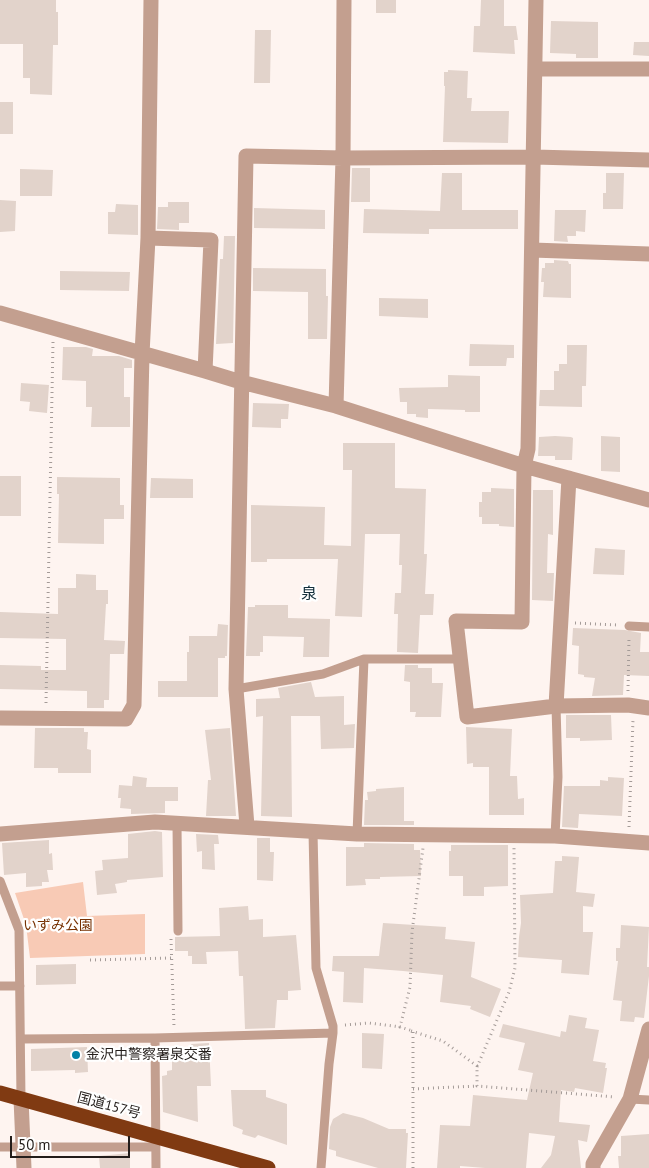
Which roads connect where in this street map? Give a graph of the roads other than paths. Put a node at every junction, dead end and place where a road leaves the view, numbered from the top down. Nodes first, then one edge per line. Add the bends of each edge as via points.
1 (151, 0) edge
2 (344, 0) edge
3 (536, 0) edge
4 (535, 68) junction
5 (649, 69) edge
6 (534, 157) junction
7 (343, 158) junction
8 (649, 160) edge
9 (148, 238) junction
10 (532, 250) junction
11 (649, 254) edge
12 (0, 313) edge
13 (142, 354) junction
14 (205, 371) junction
15 (241, 382) junction
16 (336, 406) junction
17 (524, 466) junction
18 (569, 478) junction
19 (649, 500) edge
20 (629, 626) dead end
21 (649, 627) edge
22 (364, 659) junction
23 (460, 659) junction
24 (236, 689) junction
25 (556, 706) junction
26 (649, 708) edge
27 (0, 718) edge
28 (178, 823) junction
29 (247, 826) junction
30 (312, 832) junction
31 (0, 834) edge
32 (357, 834) junction
33 (555, 836) junction
34 (649, 843) edge
35 (0, 881) edge
36 (178, 931) road end
37 (0, 986) edge
38 (20, 986) junction
39 (649, 1028) edge
40 (333, 1030) junction
41 (155, 1038) junction
42 (21, 1039) junction
43 (0, 1093) edge
44 (21, 1099) junction
45 (630, 1099) junction
46 (649, 1100) edge
47 (156, 1141) junction
48 (0, 1147) edge
49 (23, 1147) junction
50 (24, 1168) edge
51 (156, 1168) edge
52 (268, 1168) edge
53 (321, 1168) edge
54 (593, 1168) edge

1 - 9 street
2 - 7 street
3 - 4 street
4 - 5 street
4 - 6 street
6 - 7 street
6 - 8 street
6 - 10 street
7 - 15 street via 246,156
7 - 16 street
9 - 13 street
9 - 14 street via 211,240
10 - 11 street
10 - 17 street via 528,449
12 - 13 street
13 - 14 street
13 - 27 street via 134,705 126,719
14 - 15 street
15 - 16 street
15 - 24 street
16 - 17 street
17 - 18 street
17 - 23 street via 522,622 456,621
18 - 19 street
18 - 25 street
20 - 21 lane
22 - 23 lane
22 - 24 lane via 323,674
22 - 32 lane
23 - 25 street via 467,717
24 - 29 street
25 - 26 street via 628,705
25 - 33 lane via 558,777
28 - 29 street
28 - 31 street
28 - 36 lane
29 - 30 street
30 - 32 street
30 - 40 lane via 316,968
32 - 33 street
33 - 34 street
35 - 38 lane via 20,930
37 - 38 lane
38 - 42 lane
39 - 45 street
40 - 41 lane
40 - 53 lane
41 - 42 lane
41 - 47 lane
42 - 44 lane
43 - 44 highway, 国道157号
44 - 47 highway, 国道157号
44 - 49 street
45 - 46 lane
45 - 54 street
47 - 49 lane
47 - 51 lane
47 - 52 highway, 国道157号
48 - 49 lane
49 - 50 street

